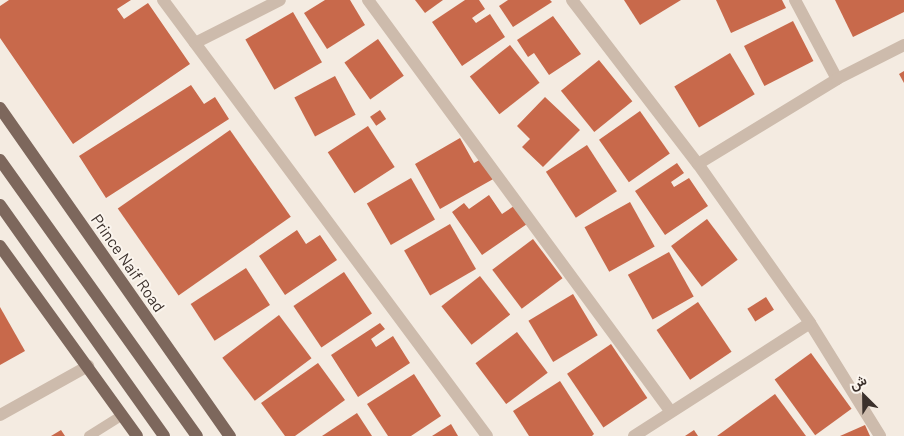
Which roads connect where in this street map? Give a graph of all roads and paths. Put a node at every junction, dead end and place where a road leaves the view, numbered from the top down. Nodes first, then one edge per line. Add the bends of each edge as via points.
1 (163, 0) edge
2 (280, 0) edge
3 (368, 0) edge
4 (572, 0) edge
5 (795, 0) edge
6 (195, 43) junction
7 (904, 45) edge
8 (837, 79) junction
9 (0, 108) edge
10 (0, 160) edge
11 (698, 164) junction
12 (0, 205) edge
13 (0, 246) edge
14 (810, 323) junction
15 (88, 366) junction
16 (671, 412) junction
17 (122, 414) junction
18 (0, 415) edge
19 (89, 436) edge
20 (137, 436) edge
21 (164, 436) edge
22 (197, 436) edge
23 (230, 436) edge
24 (486, 436) edge
25 (634, 436) edge
26 (880, 436) edge

1 - 6 street
2 - 6 street
3 - 16 street
4 - 11 street
5 - 8 street
6 - 24 street
7 - 8 street
8 - 11 street
9 - 23 main road, Prince Naif Road
10 - 22 main road
11 - 14 street
12 - 21 main road
13 - 15 main road
14 - 16 street
14 - 26 street
15 - 17 main road
15 - 18 street
16 - 25 street
17 - 19 lane
17 - 20 main road

